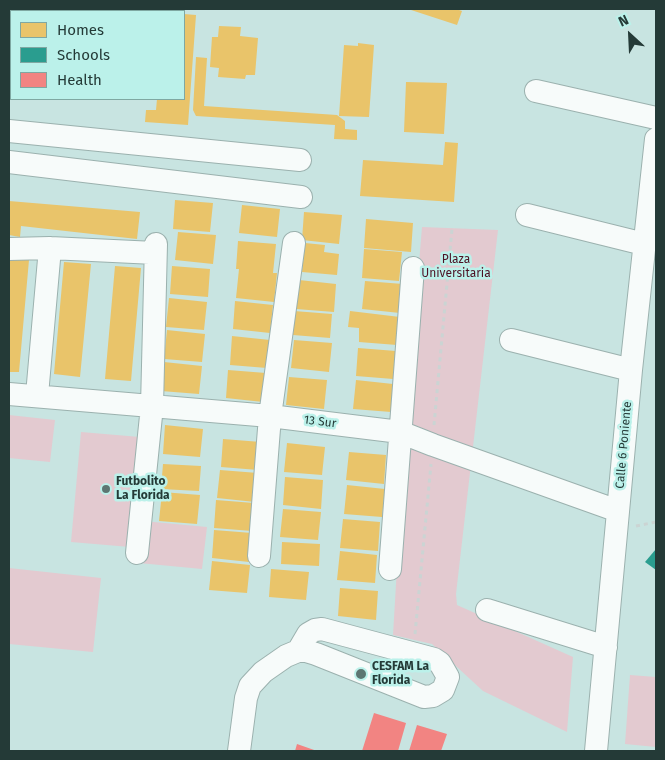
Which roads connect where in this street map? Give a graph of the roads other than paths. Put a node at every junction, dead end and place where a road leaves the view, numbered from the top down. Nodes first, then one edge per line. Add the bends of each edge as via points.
1 (536, 91) dead end
2 (656, 118) edge
3 (9, 131) edge
4 (656, 139) edge
5 (300, 160) dead end
6 (9, 162) edge
7 (302, 197) dead end
8 (527, 215) dead end
9 (294, 243) dead end
10 (644, 244) junction
11 (9, 248) edge
12 (50, 248) junction
13 (413, 268) dead end
14 (511, 340) dead end
15 (631, 370) junction
16 (9, 394) edge
17 (37, 395) junction
18 (152, 406) junction
19 (270, 416) junction
20 (400, 432) junction
21 (618, 511) junction
22 (137, 553) dead end
23 (259, 556) dead end
24 (390, 569) dead end
25 (487, 610) dead end
26 (606, 647) junction
27 (298, 651) junction
28 (239, 751) edge
29 (596, 751) edge

1 - 2 street
3 - 5 street
4 - 10 street, Calle 6 Poniente
6 - 7 street
8 - 10 street
9 - 19 street
10 - 15 street, Calle 6 Poniente
11 - 12 street
12 - 17 street
12 - 18 street via 155,249
13 - 20 street
14 - 15 street
15 - 21 street, Calle 6 Poniente
16 - 17 street, 13 Sur
17 - 18 street, 13 Sur
18 - 19 street, 13 Sur
18 - 22 street
19 - 20 street, 13 Sur
19 - 23 street
20 - 21 street, 13 Sur
20 - 24 street
21 - 26 street, Calle 6 Poniente
25 - 26 street
26 - 29 street, Calle 6 Poniente
27 - 27 street via 316,654 424,697 442,690 448,677 434,659 322,629 308,634
27 - 28 street via 263,672 250,686

